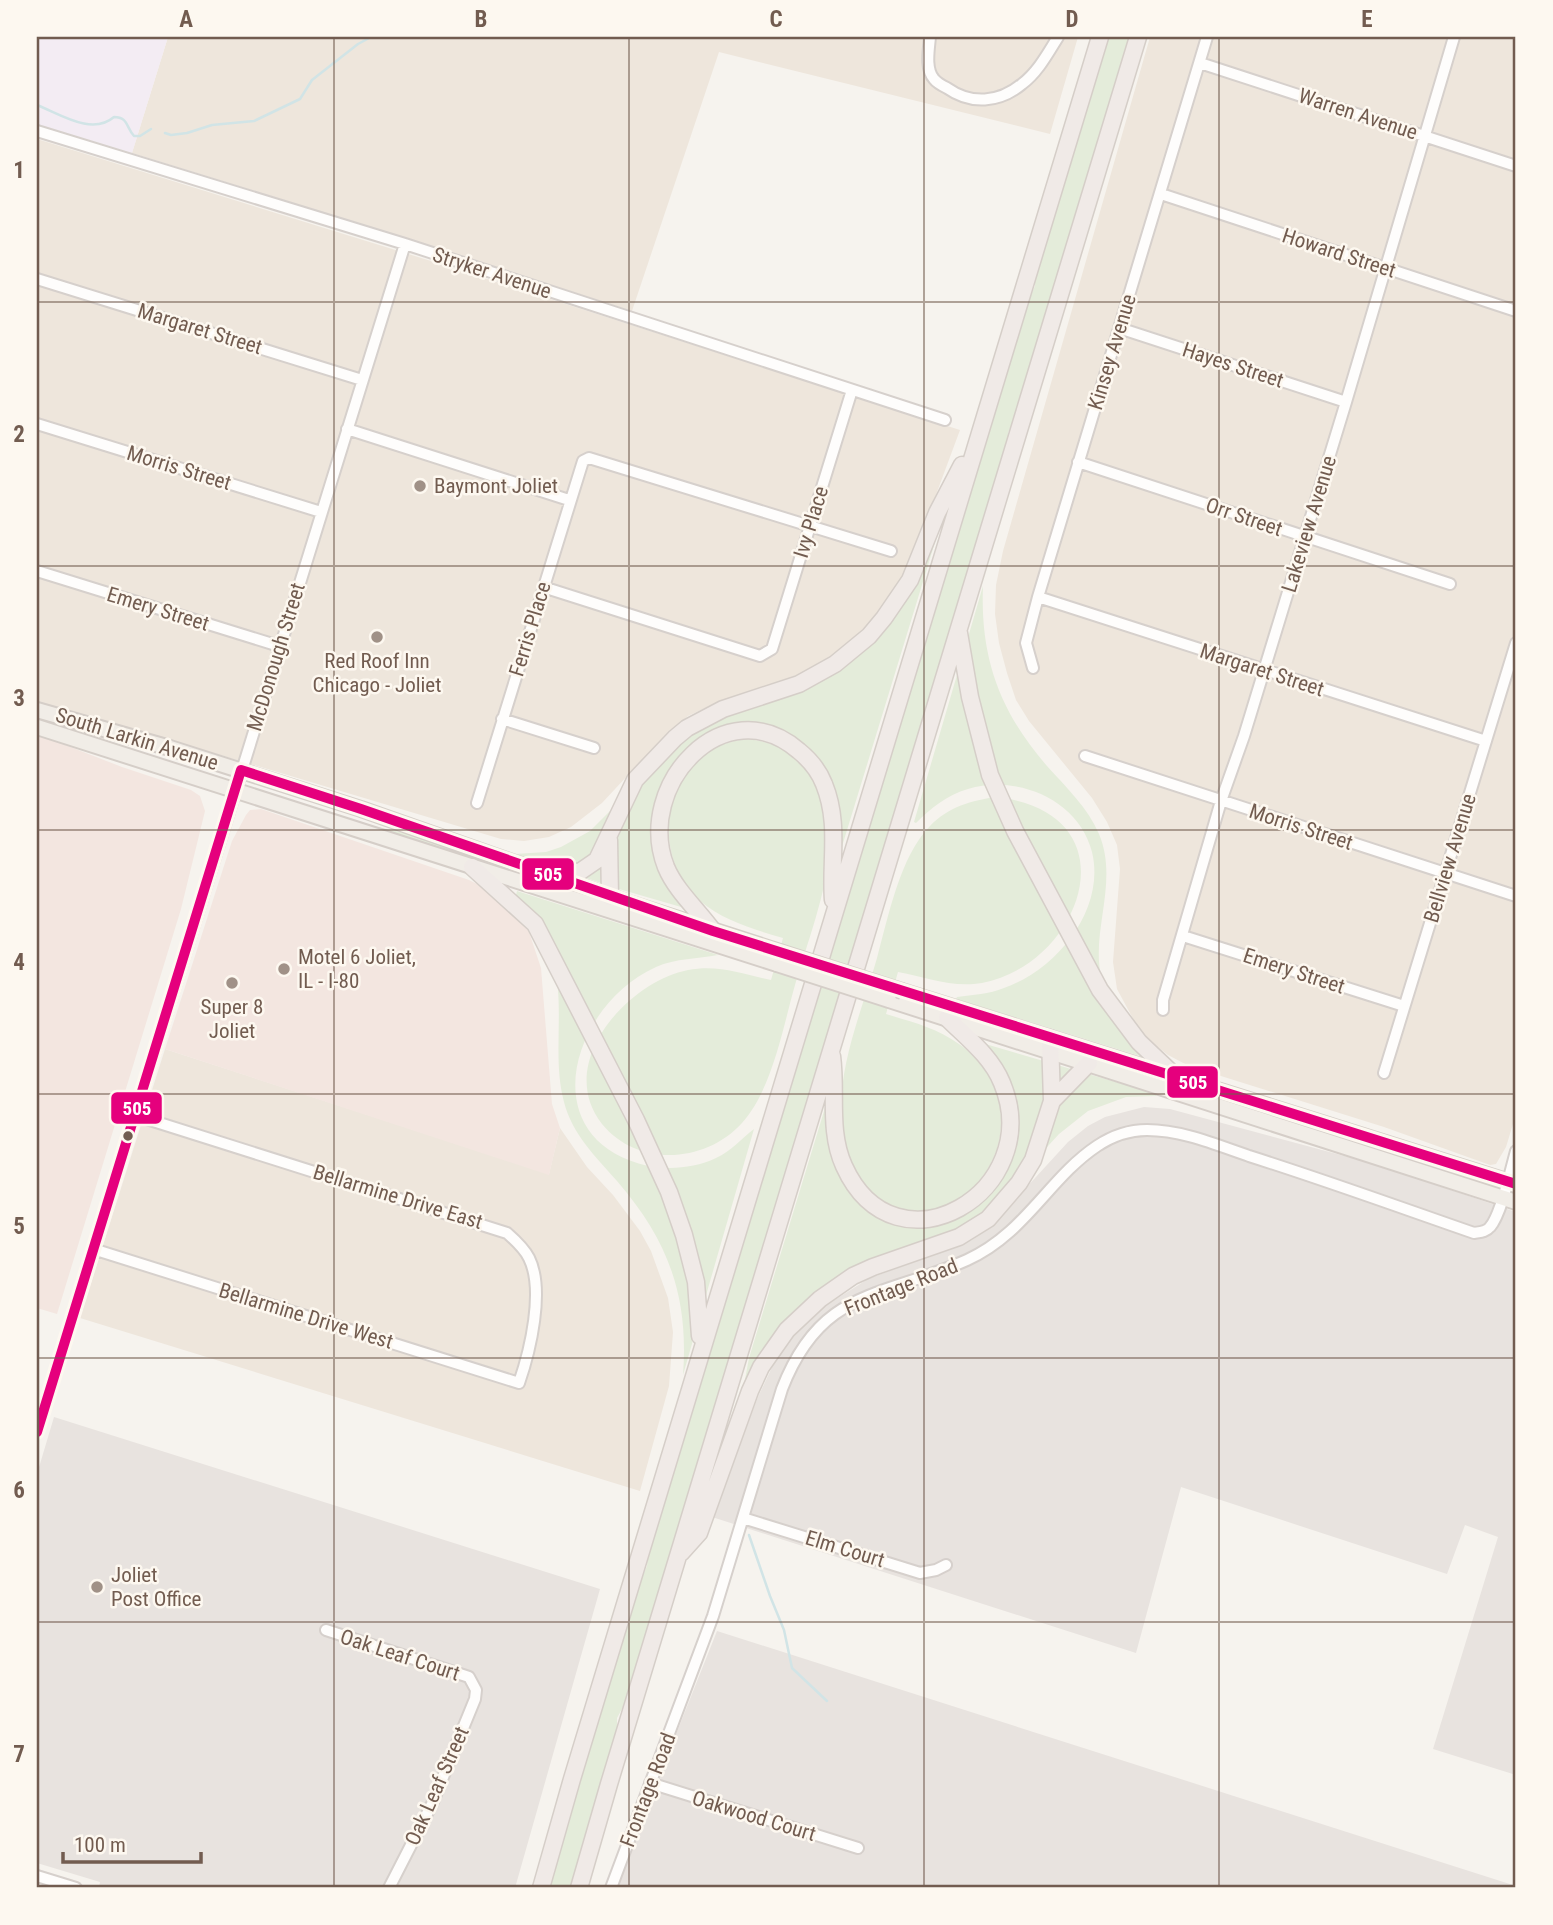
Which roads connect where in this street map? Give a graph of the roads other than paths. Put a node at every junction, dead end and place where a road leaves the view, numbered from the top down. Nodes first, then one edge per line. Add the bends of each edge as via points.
1 (930, 37) edge
2 (1058, 37) edge
3 (1100, 37) edge
4 (1138, 37) edge
5 (1208, 37) edge
6 (1454, 37) edge
7 (1200, 63) junction
8 (37, 131) edge
9 (1425, 136) junction
10 (1516, 166) edge
11 (1161, 194) junction
12 (405, 244) junction
13 (1385, 268) junction
14 (37, 279) edge
15 (1516, 312) edge
16 (1119, 328) junction
17 (362, 380) junction
18 (852, 390) junction
19 (1346, 402) junction
20 (945, 420) dead end
21 (37, 424) edge
22 (347, 429) junction
23 (980, 432) junction
24 (1078, 462) junction
25 (569, 500) junction
26 (321, 512) junction
27 (809, 527) junction
28 (1305, 538) junction
29 (891, 551) dead end
30 (37, 571) edge
31 (1450, 584) dead end
32 (543, 587) junction
33 (1038, 597) junction
34 (959, 630) junction
35 (1516, 643) edge
36 (279, 646) junction
37 (1033, 668) dead end
38 (1264, 671) junction
39 (37, 710) edge
40 (502, 719) junction
41 (37, 727) edge
42 (1486, 741) junction
43 (594, 748) dead end
44 (1085, 756) dead end
45 (240, 771) junction
46 (234, 791) junction
47 (1222, 801) junction
48 (477, 803) dead end
49 (609, 837) junction
50 (472, 867) junction
51 (1445, 874) junction
52 (556, 878) junction
53 (1516, 896) edge
54 (610, 897) junction
55 (833, 914) junction
56 (713, 931) junction
57 (1183, 936) junction
58 (779, 958) junction
59 (1404, 1006) junction
60 (1163, 1010) dead end
61 (947, 1018) junction
62 (1050, 1045) junction
63 (831, 1050) junction
64 (1089, 1063) junction
65 (1384, 1073) dead end
66 (1177, 1078) junction
67 (1052, 1101) junction
68 (134, 1115) junction
69 (1516, 1151) edge
70 (1512, 1182) edge
71 (1509, 1199) edge
72 (93, 1249) junction
73 (697, 1365) junction
74 (519, 1383) joint
75 (37, 1432) edge
76 (743, 1518) junction
77 (677, 1558) junction
78 (946, 1565) dead end
79 (326, 1630) dead end
80 (472, 1682) joint
81 (650, 1783) junction
82 (858, 1849) dead end
83 (37, 1877) edge
84 (76, 1888) edge
85 (389, 1888) edge
86 (541, 1888) edge
87 (579, 1888) edge
88 (611, 1888) edge

1 - 2 street via 933,79 960,97 976,101 1022,85
3 - 23 highway
4 - 34 highway
5 - 7 street, Kinsey Avenue
6 - 9 street, Lakeview Avenue
7 - 9 street, Warren Avenue
7 - 11 street, Kinsey Avenue
8 - 12 street, Stryker Avenue
9 - 10 street, Warren Avenue
9 - 13 street, Lakeview Avenue
11 - 13 street, Howard Street
11 - 16 street, Kinsey Avenue
12 - 17 street, McDonough Street
12 - 18 street, Stryker Avenue
13 - 15 street, Howard Street
13 - 19 street, Lakeview Avenue
14 - 17 street, Margaret Street
16 - 19 street, Hayes Street
16 - 24 street, Kinsey Avenue
17 - 22 street, McDonough Street
18 - 20 street, Stryker Avenue
18 - 27 street, Ivy Place
19 - 28 street, Lakeview Avenue
21 - 26 street, Morris Street
22 - 25 street
22 - 26 street, McDonough Street
23 - 49 highway via 937,513 910,580 869,636 835,664 799,684 723,709 687,728 635,780
23 - 55 highway
24 - 28 street, Orr Street
24 - 33 street, Kinsey Avenue
25 - 27 street, Ferris Place via 580,466 589,458
25 - 32 street, Ferris Place
26 - 36 street, McDonough Street
27 - 29 street
27 - 32 street, Ivy Place via 772,649 760,656
28 - 31 street, Orr Street
28 - 38 street, Lakeview Avenue
30 - 36 street, Emery Street
32 - 40 street, Ferris Place
33 - 37 street, Kinsey Avenue via 1026,643
33 - 38 street, Margaret Street
34 - 63 highway
34 - 66 highway via 990,775 1015,831 1100,990 1126,1028
35 - 42 street, Bellview Avenue
36 - 45 street, McDonough Street
38 - 42 street, Margaret Street
38 - 47 street, Lakeview Avenue
39 - 45 main road, South Larkin Avenue
40 - 43 street
40 - 48 street, Ferris Place
41 - 46 main road, South Larkin Avenue
42 - 51 street, Bellview Avenue
44 - 47 street, Morris Street
45 - 46 street, McDonough Street
45 - 52 main road, South Larkin Avenue
46 - 50 main road, South Larkin Avenue
46 - 68 street, McDonough Street
47 - 51 street, Morris Street
47 - 57 street, Lakeview Avenue
49 - 52 highway via 591,866
49 - 54 highway
50 - 58 main road, South Larkin Avenue
50 - 73 highway via 536,924 647,1144 677,1212 696,1282 701,1327
51 - 53 street, Morris Street
51 - 59 street, Bellview Avenue
52 - 54 main road, South Larkin Avenue
54 - 56 main road, South Larkin Avenue
55 - 56 highway via 835,840 824,782 791,744 767,734 742,732 717,738 692,754 673,777 660,813 666,867
55 - 73 highway
56 - 58 main road, South Larkin Avenue
57 - 59 street, Emery Street
57 - 60 street, Lakeview Avenue
58 - 61 main road, South Larkin Avenue, bridge
58 - 62 main road, South Larkin Avenue, bridge via 902,991
59 - 65 street, Bellview Avenue
61 - 62 main road, South Larkin Avenue
61 - 63 highway via 1001,1081 1011,1116 1010,1137 998,1170 976,1199 936,1219 887,1212 869,1200 849,1175 836,1147
62 - 64 main road, South Larkin Avenue
62 - 66 main road, South Larkin Avenue
62 - 67 highway
63 - 77 highway
64 - 67 highway
64 - 71 main road, South Larkin Avenue
66 - 70 main road, South Larkin Avenue
67 - 77 highway via 1033,1160 988,1219 959,1237 853,1276 820,1298 787,1330 750,1391 699,1534
68 - 72 street, McDonough Street
68 - 74 street, Bellarmine Drive East via 507,1233 530,1258 535,1280 532,1336
69 - 70 street, Frontage Road
70 - 71 street, Frontage Road
71 - 76 street, Frontage Road via 1490,1227 1474,1233 1171,1132 1136,1131 1113,1137 1082,1158 1008,1234 981,1254 869,1294 816,1329 787,1377
72 - 74 street, Bellarmine Drive West
72 - 75 street, McDonough Street
73 - 86 highway
76 - 78 street, Elm Court via 920,1573
76 - 81 street, Frontage Road via 696,1664
77 - 87 highway
79 - 80 street, Oak Leaf Court via 469,1677
80 - 85 street, Oak Leaf Street via 475,1699 443,1778
81 - 82 street, Oakwood Court
81 - 88 street, Frontage Road
83 - 84 street

